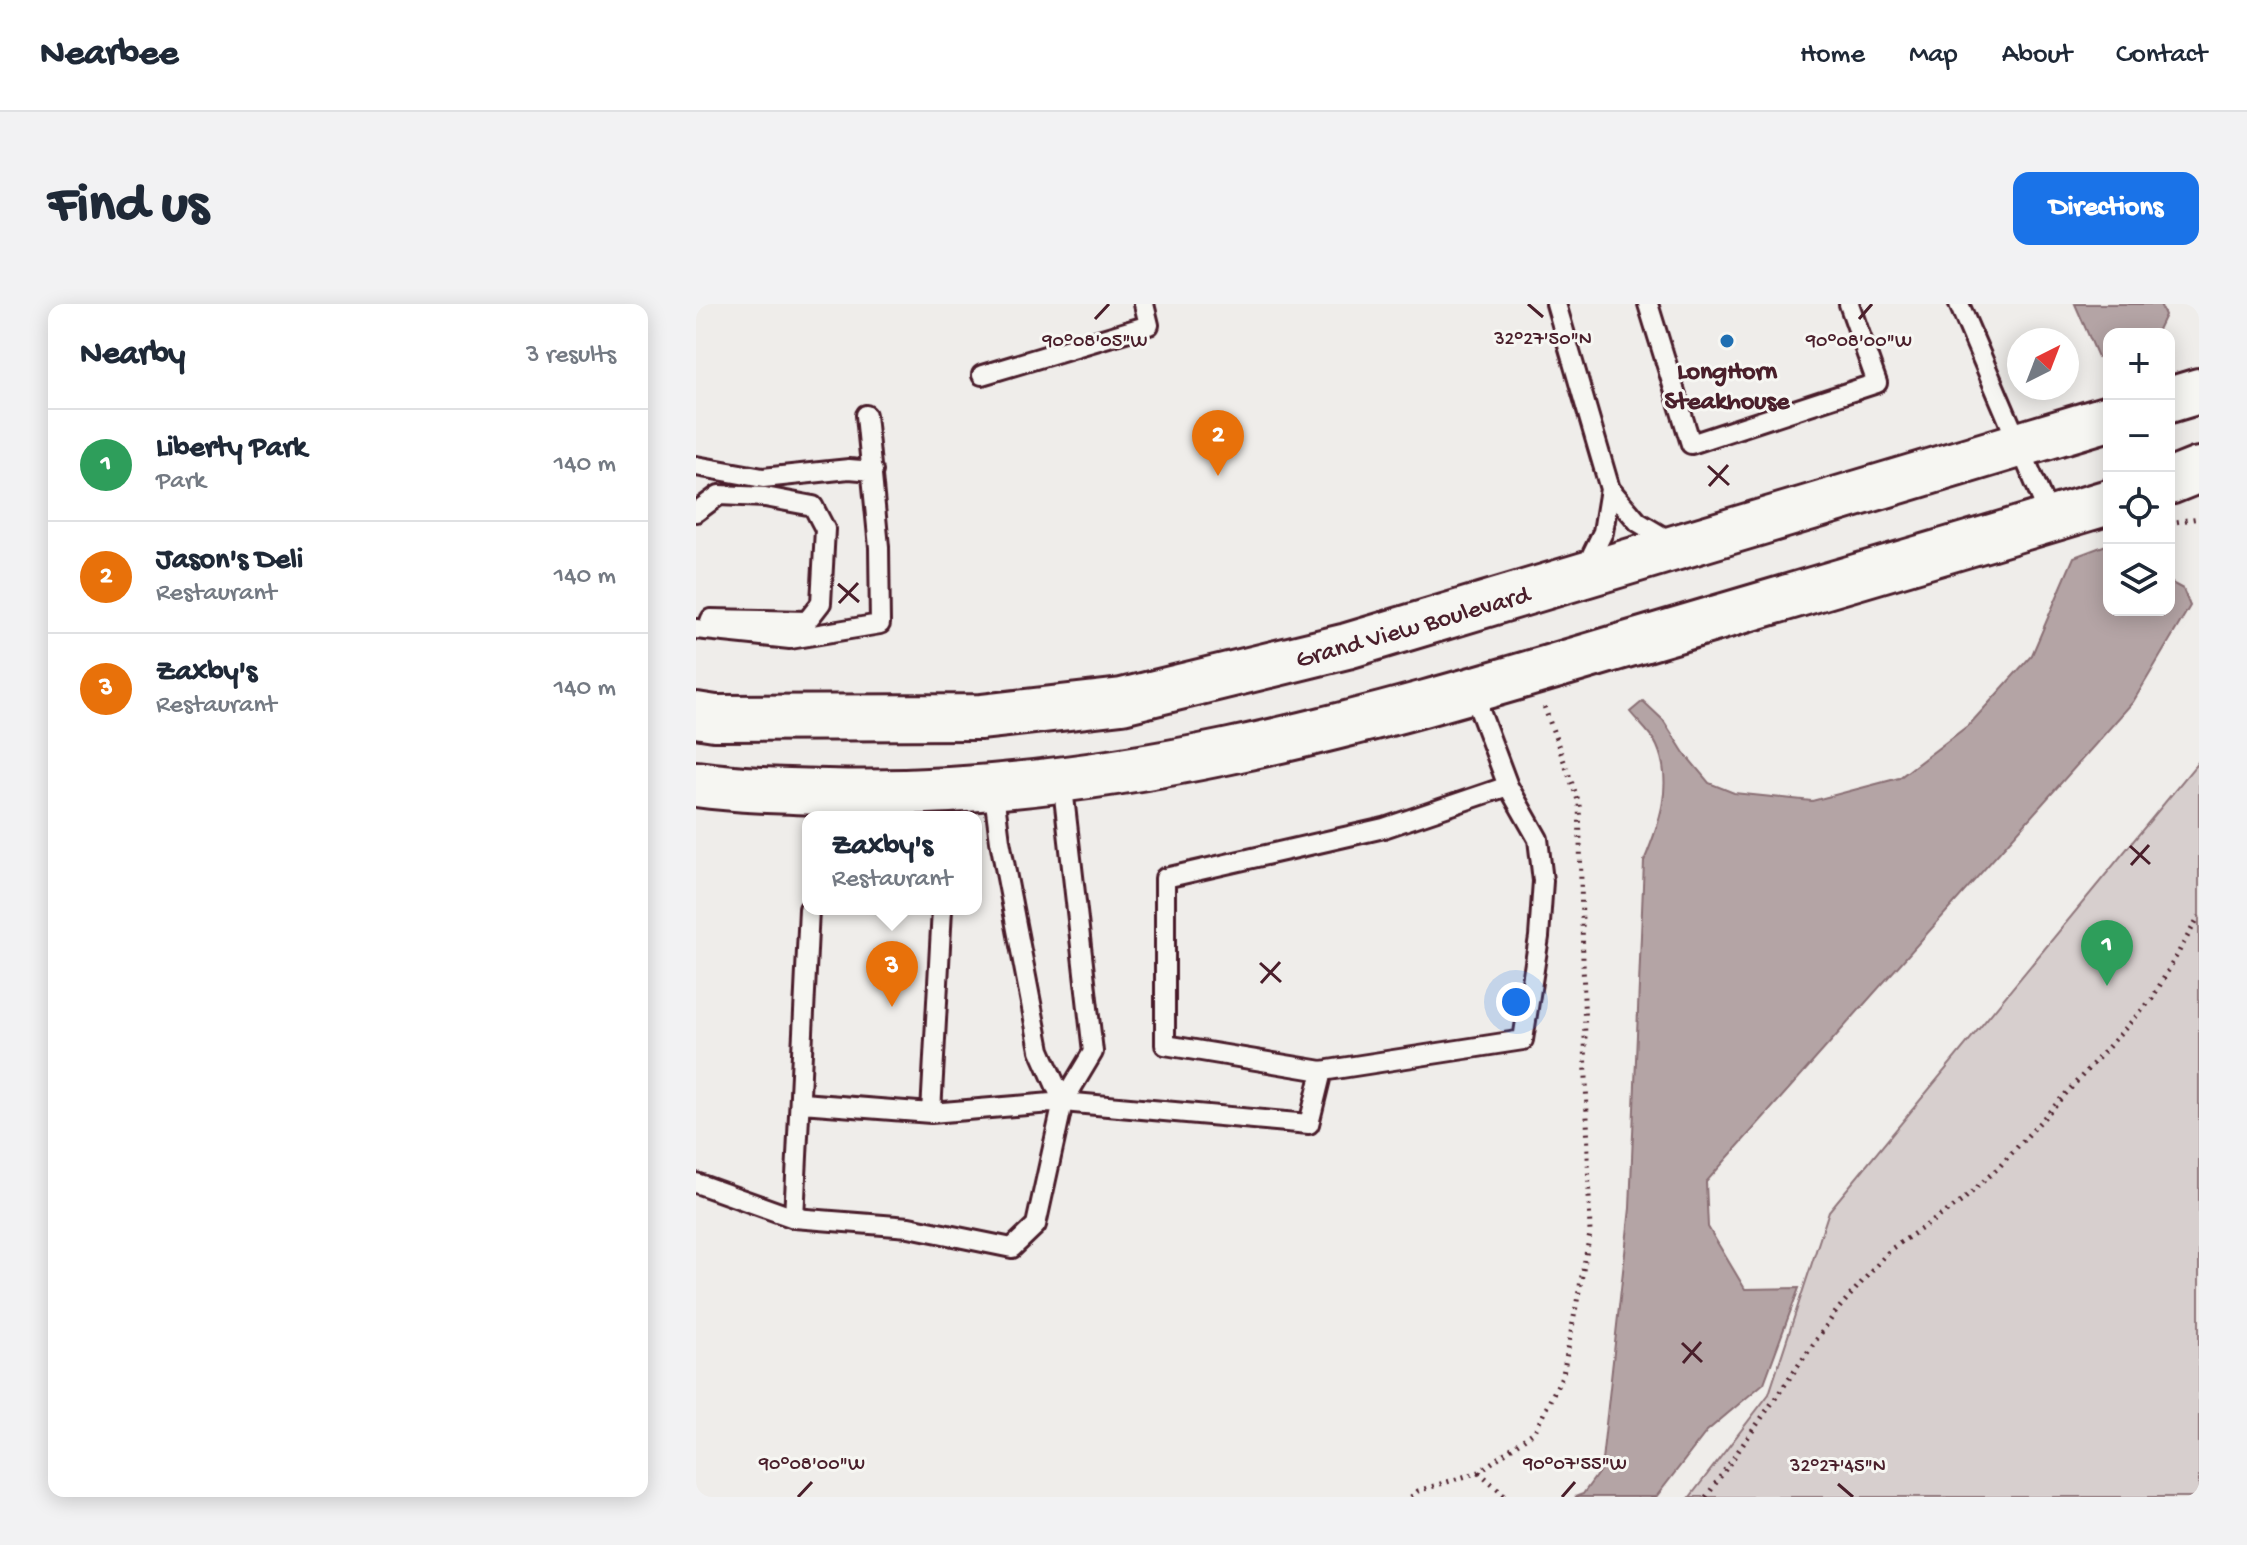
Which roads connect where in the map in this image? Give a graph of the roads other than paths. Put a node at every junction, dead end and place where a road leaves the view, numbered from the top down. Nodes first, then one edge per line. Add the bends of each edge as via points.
1 (1144, 304) edge
2 (1556, 304) edge
3 (1648, 304) edge
4 (1849, 304) edge
5 (1959, 304) edge
6 (982, 375) dead end
7 (2199, 391) edge
8 (2175, 398) edge
9 (866, 415) dead end
10 (2103, 420) edge
11 (2021, 444) junction
12 (696, 466) edge
13 (2199, 470) edge
14 (873, 471) junction
15 (2175, 480) edge
16 (1610, 489) junction
17 (2103, 504) edge
18 (696, 512) edge
19 (2051, 520) junction
20 (1678, 546) junction
21 (1583, 575) junction
22 (702, 630) edge
23 (1472, 690) junction
24 (696, 715) edge
25 (1062, 779) junction
26 (696, 784) edge
27 (993, 786) junction
28 (1508, 786) junction
29 (809, 915) edge
30 (942, 915) edge
31 (1322, 1071) junction
32 (1063, 1102) junction
33 (802, 1103) junction
34 (931, 1113) junction
35 (696, 1183) edge
36 (794, 1218) junction

1 - 6 lane via 1149,325
2 - 16 lane
3 - 4 lane via 1691,444 1877,383
5 - 11 lane
7 - 8 main road
9 - 14 lane
10 - 11 main road, Grand View Boulevard
11 - 19 lane
11 - 20 main road, Grand View Boulevard
12 - 14 lane via 763,478
13 - 15 main road
14 - 22 lane via 880,624 790,639
16 - 20 lane via 1638,522
16 - 21 lane via 1603,532
17 - 19 main road
18 - 22 lane via 719,495 765,497 813,506 825,529 821,603 807,621 711,619
19 - 23 main road
20 - 21 main road, Grand View Boulevard
21 - 24 main road, Grand View Boulevard via 1347,646 1122,701 981,717
23 - 25 main road via 1193,761
23 - 28 lane
25 - 27 main road
25 - 32 lane via 1093,1052
26 - 27 main road via 902,794
27 - 32 lane via 1040,1050
28 - 31 lane via 1538,839 1543,881 1523,1040
28 - 31 lane via 1384,828 1165,878 1165,1045
29 - 33 lane
30 - 34 lane
31 - 32 lane via 1309,1124
32 - 34 lane
32 - 36 lane via 1036,1225 1012,1248 909,1227
33 - 34 lane
33 - 36 lane
35 - 36 lane

